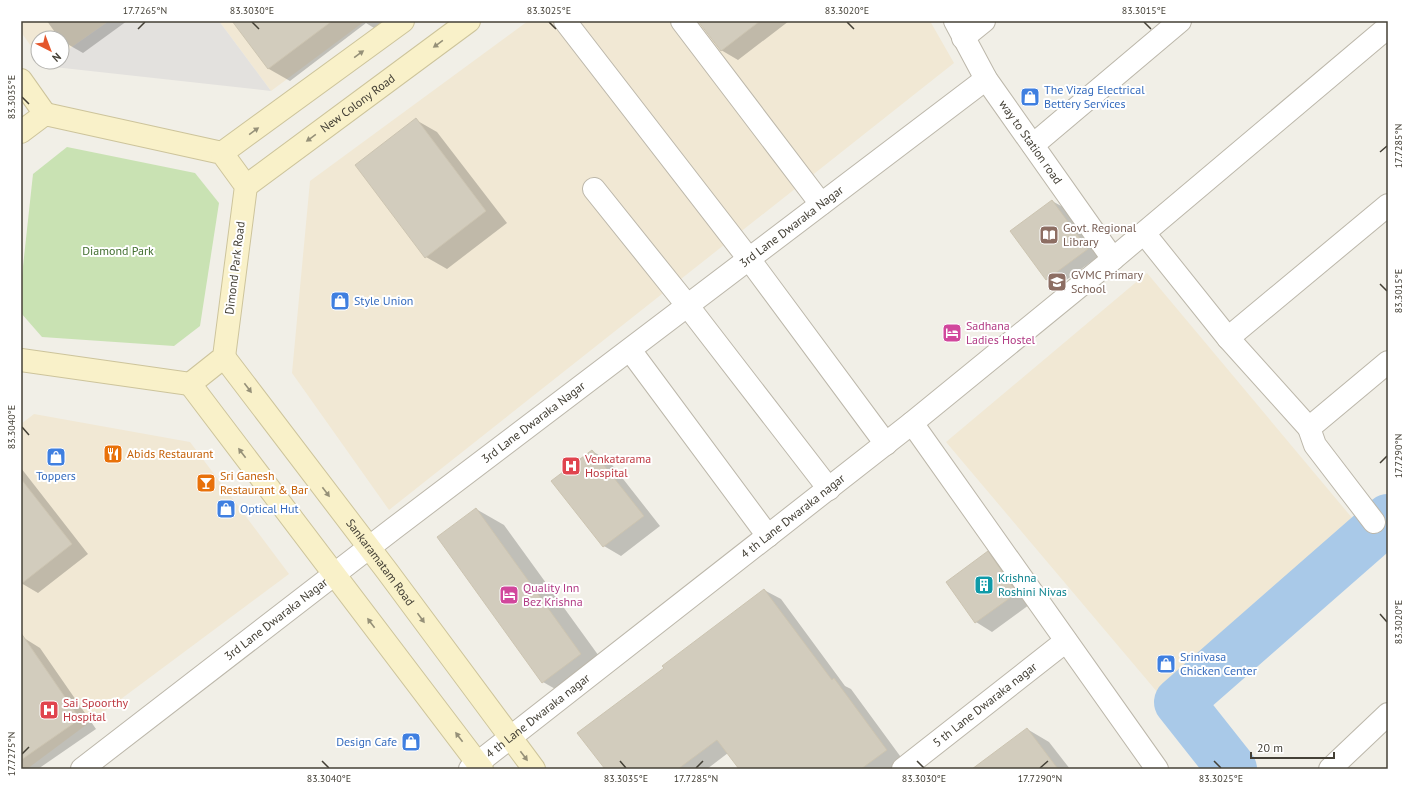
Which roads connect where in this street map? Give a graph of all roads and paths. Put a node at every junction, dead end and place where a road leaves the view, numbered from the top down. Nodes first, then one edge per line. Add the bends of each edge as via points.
1 (403, 21) edge
2 (469, 21) edge
3 (565, 21) edge
4 (682, 21) edge
5 (984, 21) edge
6 (1180, 21) edge
7 (1388, 27) edge
8 (959, 30) edge
9 (986, 79) junction
10 (21, 80) edge
11 (45, 114) junction
12 (21, 132) edge
13 (1033, 145) junction
14 (222, 153) junction
15 (246, 186) junction
16 (594, 190) dead end
17 (821, 204) junction
18 (1388, 205) edge
19 (1144, 232) junction
20 (749, 258) junction
21 (1113, 259) junction
22 (688, 306) junction
23 (1228, 338) junction
24 (630, 350) junction
25 (224, 357) junction
26 (21, 360) edge
27 (1388, 362) edge
28 (190, 384) junction
29 (912, 423) junction
30 (1309, 428) junction
31 (886, 444) junction
32 (829, 489) junction
33 (1374, 522) dead end
34 (768, 536) junction
35 (369, 548) junction
36 (334, 575) junction
37 (1066, 641) junction
38 (1388, 714) edge
39 (510, 738) junction
40 (476, 767) edge
41 (82, 769) edge
42 (534, 769) edge
43 (903, 769) edge
44 (1157, 769) edge
45 (1330, 769) edge

14 -> 1 main road
2 -> 15 main road, New Colony Road
3 - 20 street
4 - 17 street
5 - 8 street
6 - 13 street
7 - 19 street, 4 th Lane Dwaraka nagar
8 - 9 street, way to Station road
9 - 13 street, way to Station road
9 - 17 street, 3rd Lane Dwaraka Nagar
10 - 11 main road
11 - 12 main road
11 - 14 main road
13 - 21 street, way to Station road
14 - 15 main road
15 - 25 main road, Dimond Park Road
16 - 22 street
17 - 20 street, 3rd Lane Dwaraka Nagar
18 - 23 street
19 - 21 street, 4 th Lane Dwaraka nagar
19 - 23 street
20 - 22 street, 3rd Lane Dwaraka Nagar
20 - 31 street
21 - 29 street, 4 th Lane Dwaraka nagar
22 - 24 street, 3rd Lane Dwaraka Nagar
22 - 32 street
23 - 30 street
24 - 34 street
24 - 35 street, 3rd Lane Dwaraka Nagar
25 - 28 main road
25 -> 35 main road, Sankaramatam Road
26 - 28 main road
27 - 30 street
36 -> 28 main road
29 - 31 street, 4 th Lane Dwaraka nagar
29 - 37 street
30 - 33 street via 1315,445
31 - 32 street, 4 th Lane Dwaraka nagar
32 - 34 street, 4 th Lane Dwaraka nagar
34 - 39 street, 4 th Lane Dwaraka nagar
35 - 36 street, 3rd Lane Dwaraka Nagar
35 -> 39 main road, Sankaramatam Road
40 -> 36 main road
36 - 41 street, 3rd Lane Dwaraka Nagar
37 - 43 street, 5 th Lane Dwaraka nagar
37 - 44 street
38 - 45 street
39 - 40 street, 4 th Lane Dwaraka nagar
39 -> 42 main road, Sankaramatam Road

